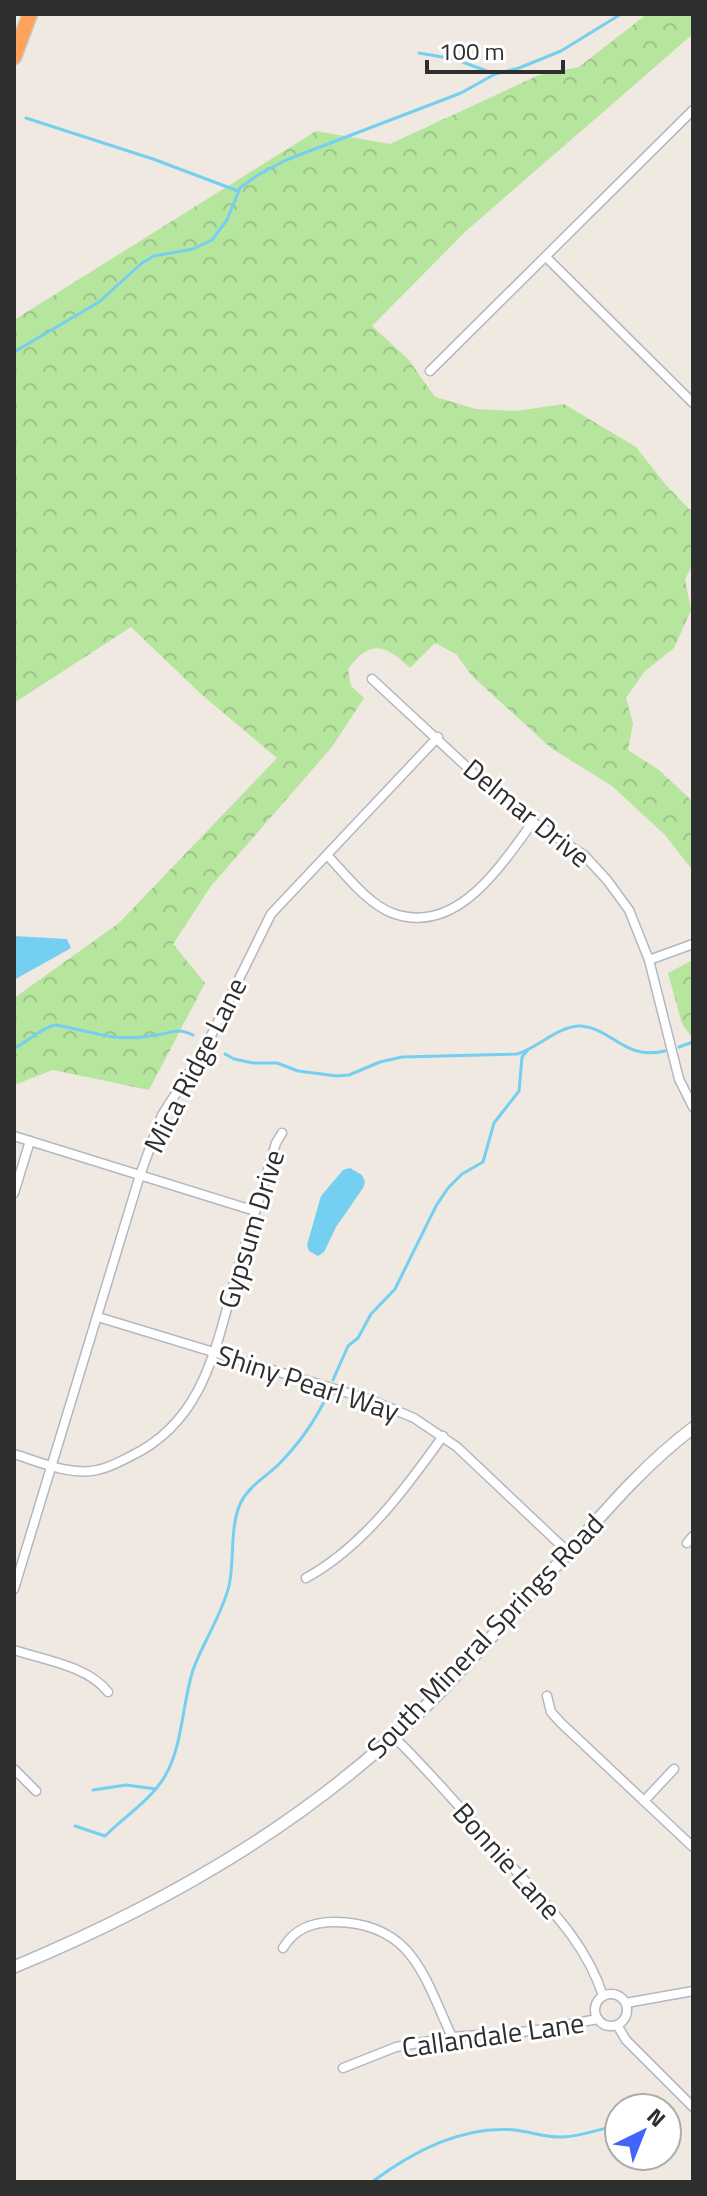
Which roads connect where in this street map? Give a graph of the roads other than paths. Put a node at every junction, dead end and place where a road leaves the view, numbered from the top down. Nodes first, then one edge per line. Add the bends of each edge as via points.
1 (30, 14) edge
2 (14, 57) edge
3 (693, 110) edge
4 (546, 257) junction
5 (430, 371) dead end
6 (693, 403) edge
7 (372, 679) dead end
8 (438, 737) junction
9 (533, 822) junction
10 (327, 855) junction
11 (693, 944) edge
12 (649, 960) junction
13 (693, 1107) edge
14 (282, 1133) dead end
15 (14, 1136) edge
16 (30, 1141) junction
17 (140, 1175) junction
18 (14, 1193) edge
19 (255, 1211) junction
20 (98, 1317) junction
21 (214, 1351) junction
22 (693, 1428) edge
23 (443, 1436) junction
24 (14, 1454) edge
25 (51, 1466) junction
26 (568, 1552) junction
27 (16, 1574) edge
28 (306, 1578) dead end
29 (14, 1589) edge
30 (14, 1650) edge
31 (108, 1692) dead end
32 (547, 1696) dead end
33 (394, 1737) junction
34 (14, 1769) edge
35 (674, 1769) dead end
36 (36, 1791) dead end
37 (644, 1801) junction
38 (693, 1847) edge
39 (283, 1948) dead end
40 (14, 1967) edge
41 (693, 1991) edge
42 (603, 1996) junction
43 (626, 2003) junction
44 (598, 2019) junction
45 (617, 2025) junction
46 (452, 2037) junction
47 (343, 2068) dead end
48 (693, 2107) edge

1 - 2 highway
3 - 4 street
4 - 5 street
4 - 6 street
7 - 8 street, Delmar Drive
8 - 9 street, Delmar Drive via 510,807
8 - 10 street, Mica Ridge Lane
9 - 10 street via 472,895 451,911 428,918 393,913 374,902
9 - 12 street, Delmar Drive via 584,855 607,880 629,910
10 - 17 street, Mica Ridge Lane via 271,914 204,1050 162,1115
11 - 12 street
12 - 13 street, Delmar Drive via 679,1079
14 - 19 street, Gypsum Drive
15 - 16 street
16 - 17 street
16 - 18 street
17 - 19 street
17 - 20 street, Mica Ridge Lane
19 - 21 street, Gypsum Drive
20 - 21 street, Shiny Pearl Way
20 - 25 street, Mica Ridge Lane
21 - 23 street, Shiny Pearl Way via 371,1400
21 - 25 street, Gypsum Drive via 196,1398 156,1442 97,1471
22 - 26 street, South Mineral Springs Road via 641,1473
23 - 26 street, Shiny Pearl Way
23 - 28 street via 371,1525
24 - 25 street, Gypsum Drive
25 - 27 street, Mica Ridge Lane
26 - 33 street, South Mineral Springs Road
27 - 29 street, Mica Ridge Lane
30 - 31 street via 84,1673
32 - 37 street via 561,1723
33 - 40 street, South Mineral Springs Road via 282,1825 196,1880
33 - 42 street, Bonnie Lane via 579,1941
34 - 36 street
35 - 37 street
37 - 38 street
39 - 46 street via 298,1931 319,1922 356,1922 384,1933 403,1945 420,1967
41 - 43 street
42 - 43 street via 613,1994
42 - 44 street via 595,2009
43 - 45 street via 628,2014
44 - 45 street via 606,2026
44 - 46 street, Callandale Lane
45 - 48 street
46 - 47 street, Callandale Lane via 396,2047

